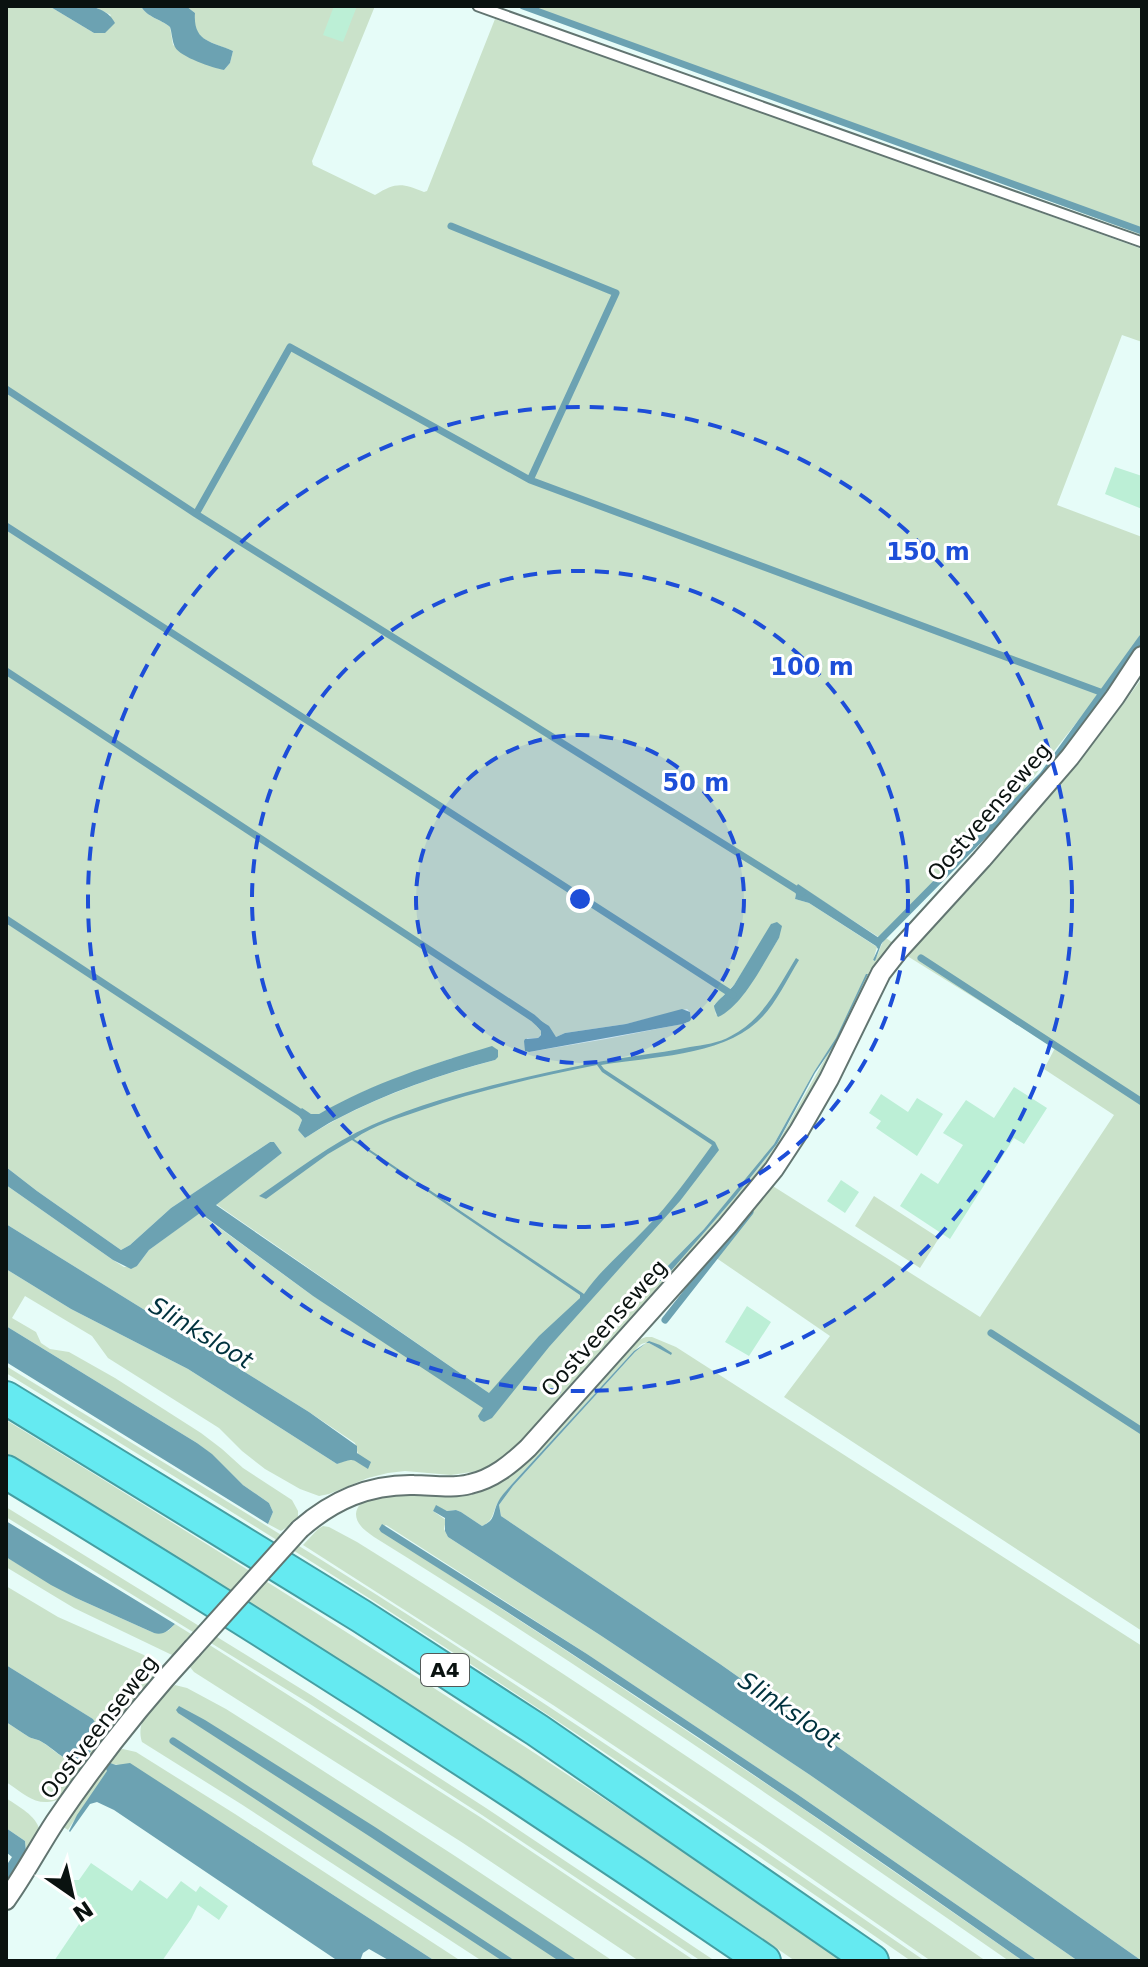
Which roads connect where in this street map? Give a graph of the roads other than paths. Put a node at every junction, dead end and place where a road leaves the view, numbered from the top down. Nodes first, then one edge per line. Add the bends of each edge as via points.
1 (478, 6) edge
2 (1142, 242) edge
3 (1142, 656) edge
4 (6, 1398) edge
5 (6, 1472) edge
6 (6, 1900) edge
7 (764, 1961) edge
8 (872, 1961) edge

1 - 2 lane
3 - 6 street, Oostveenseweg, bridge via 1070,757 881,973 821,1092 774,1169 528,1448 483,1481 375,1488 336,1502 300,1529 104,1752
4 - 8 highway, A4 via 537,1730
5 - 7 highway via 504,1785

